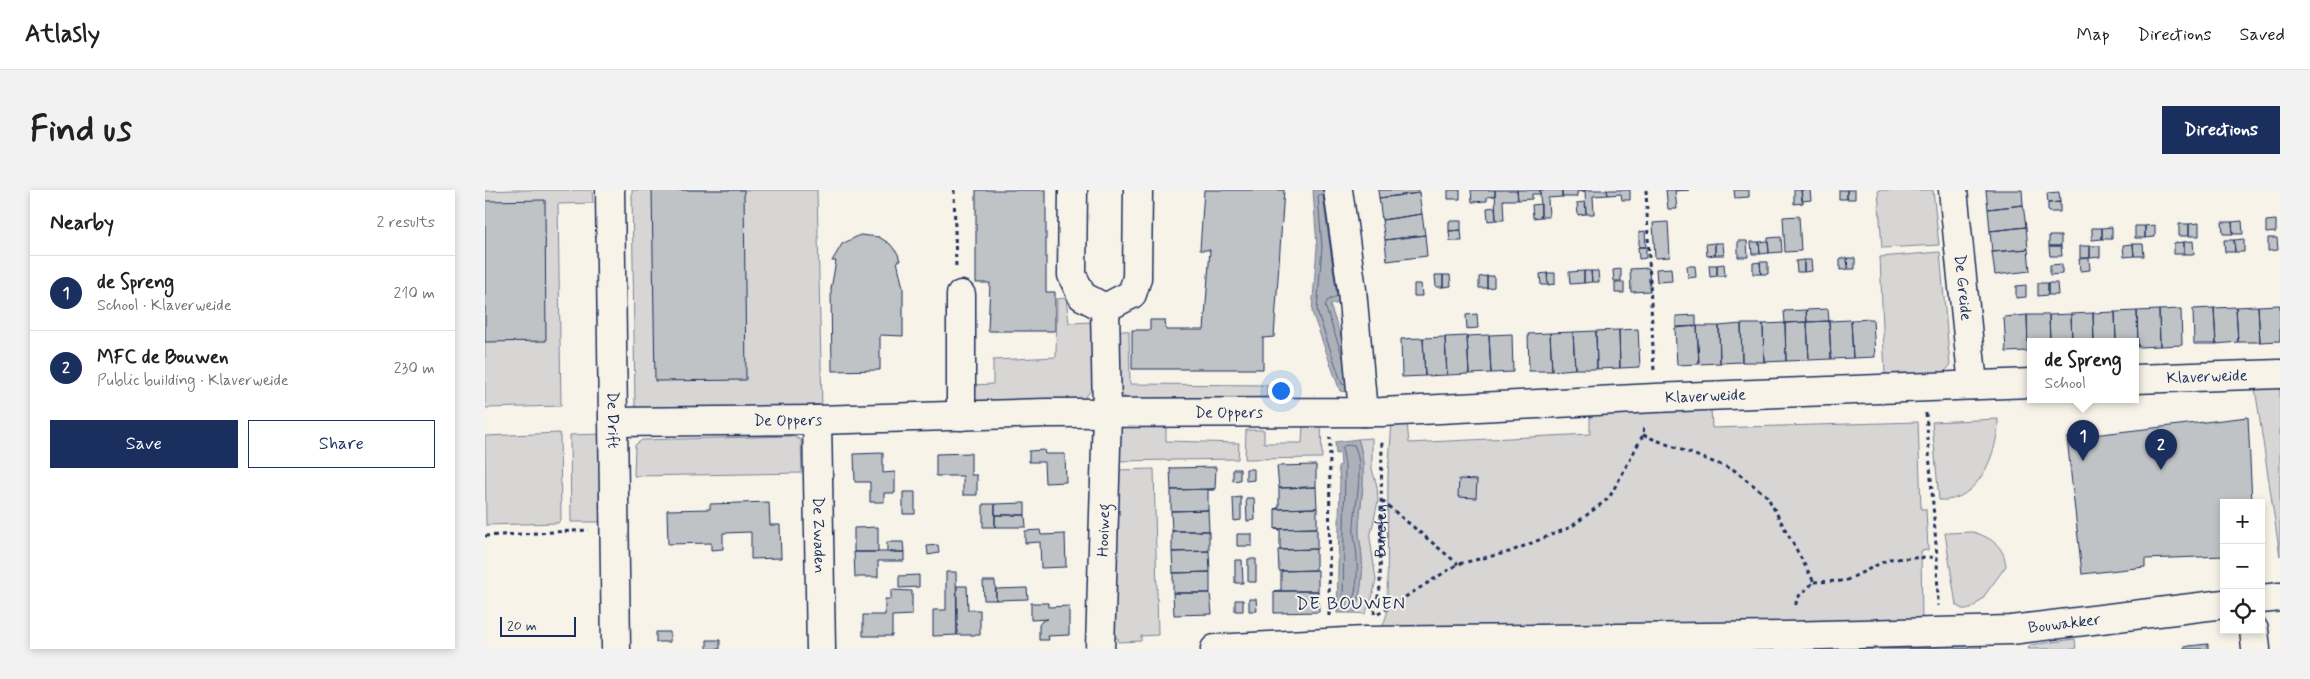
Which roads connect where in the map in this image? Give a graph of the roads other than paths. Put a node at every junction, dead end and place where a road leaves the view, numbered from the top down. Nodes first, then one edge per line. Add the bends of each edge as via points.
1 (610, 190) edge
2 (1073, 190) edge
3 (1138, 190) edge
4 (1338, 190) edge
5 (1953, 190) edge
6 (961, 295) road end
7 (1105, 308) junction
8 (2280, 374) edge
9 (2139, 379) edge
10 (2027, 383) edge
11 (1973, 385) junction
12 (1372, 412) junction
13 (1107, 413) junction
14 (961, 416) junction
15 (817, 420) junction
16 (614, 422) junction
17 (2280, 597) edge
18 (2265, 599) edge
19 (2220, 605) edge
20 (2254, 634) edge
21 (1367, 636) edge
22 (1787, 640) edge
23 (2012, 640) edge
24 (616, 649) edge
25 (821, 649) edge
26 (1100, 649) edge
27 (1215, 649) edge
28 (2256, 649) edge

1 - 16 street, De Drift
2 - 7 street via 1072,275 1082,296
3 - 7 street via 1137,278 1132,294
4 - 12 street
5 - 11 street, De Greide
6 - 14 street
7 - 13 street
8 - 9 street, Klaverweide
10 - 11 street, Klaverweide
11 - 12 street, Klaverweide
12 - 13 street, De Oppers
13 - 14 street, De Oppers
13 - 26 street, Hooiweg
14 - 15 street, De Oppers
15 - 16 street, De Oppers
15 - 25 street, De Zwaden
16 - 24 street, De Drift
17 - 18 street
19 - 23 street, Bouwakker
20 - 28 street
21 - 22 street, Bouwakker
21 - 27 street via 1329,643
22 - 23 street, Bouwakker via 1939,632

